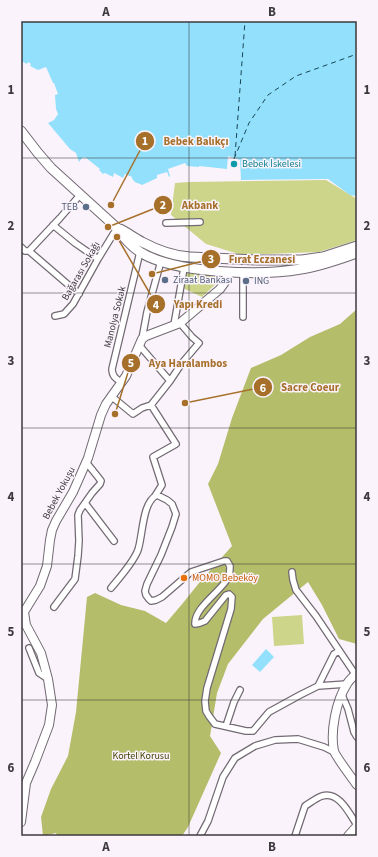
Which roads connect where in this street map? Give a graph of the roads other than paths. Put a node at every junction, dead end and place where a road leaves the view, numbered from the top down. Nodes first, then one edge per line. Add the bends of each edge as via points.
1 (21, 131) edge
2 (80, 195) junction
3 (166, 222) dead end
4 (200, 222) dead end
5 (53, 224) junction
6 (117, 228) junction
7 (357, 246) edge
8 (21, 247) edge
9 (29, 251) junction
10 (140, 252) junction
11 (357, 253) edge
12 (162, 256) junction
13 (190, 257) junction
14 (98, 259) junction
15 (230, 259) junction
16 (257, 260) junction
17 (186, 268) junction
18 (229, 272) junction
19 (244, 272) junction
20 (258, 272) junction
21 (79, 294) junction
22 (55, 316) dead end
23 (242, 317) dead end
24 (177, 324) junction
25 (140, 342) junction
26 (170, 381) junction
27 (121, 382) junction
28 (112, 396) junction
29 (151, 405) junction
30 (86, 462) junction
31 (155, 496) junction
32 (85, 503) junction
33 (114, 541) dead end
34 (292, 572) dead end
35 (111, 588) dead end
36 (33, 598) junction
37 (54, 607) dead end
38 (21, 608) edge
39 (21, 627) edge
40 (30, 631) junction
41 (29, 648) dead end
42 (339, 651) junction
43 (356, 673) edge
44 (48, 679) junction
45 (347, 684) junction
46 (318, 686) junction
47 (240, 690) dead end
48 (342, 695) junction
49 (226, 726) junction
50 (357, 738) edge
51 (334, 752) junction
52 (357, 785) edge
53 (21, 822) edge
54 (354, 831) edge
55 (200, 836) edge
56 (294, 836) edge

1 - 2 main road via 38,154
2 - 5 street
2 - 6 main road
3 - 4 street
5 - 9 street
5 - 14 street
6 - 10 main road
6 - 12 main road via 150,246
6 - 14 street, Bağarası Sokağı
7 - 16 main road via 313,259
8 - 9 street
9 - 21 street
10 - 12 main road
10 - 27 street, Manolya Sokak via 112,369 112,374
11 - 20 main road via 302,269
12 - 13 main road
12 - 17 main road
12 - 25 street
13 - 15 main road
13 - 17 main road
14 - 21 street, Bağarası Sokağı
15 - 16 main road
15 - 18 main road
16 - 20 main road via 260,267
17 - 18 main road
17 - 24 street
18 - 19 main road
18 - 24 street via 220,289
19 - 20 main road
19 - 23 street
21 - 22 street, Bağarası Sokağı via 64,314
24 - 25 street via 146,336
24 - 26 street via 199,343
25 - 26 street
25 - 27 street, Bebek Yokuşu
26 - 29 street
27 - 28 street, Bebek Yokuşu
28 - 29 street via 133,414
28 - 30 street, Bebek Yokuşu via 101,415
29 - 31 street via 176,444 153,457 162,485
30 - 32 street via 98,476 100,484
30 - 36 street, Bebek Yokuşu via 74,492 52,530 47,566
31 - 35 street via 146,510 138,549
31 - 49 street via 167,500 176,514 147,584 145,591 148,599 151,601 162,597 191,572 227,561 230,566 227,580 195,619 195,624 205,621 226,595 232,597 231,609 205,701 206,711 215,724
32 - 33 street
32 - 37 street via 78,515 79,549 75,579
34 - 42 street via 296,590
36 - 38 street
36 - 40 street, Bebek Yokuşu via 24,612 26,625
39 - 40 street
40 - 44 street, Bebek Yokuşu via 41,653
41 - 44 street via 39,673
42 - 43 street
42 - 46 street via 334,654
43 - 45 street
44 - 53 street, Bebek Yokuşu via 52,705 49,725 26,783
45 - 46 street
45 - 48 street
46 - 49 street via 269,712 253,731
47 - 49 street
48 - 50 street
48 - 51 street via 335,714
51 - 52 street
51 - 55 street via 298,739 275,740 255,746 235,758 223,777 208,821
54 - 56 street via 343,803 333,796 323,796 305,806

